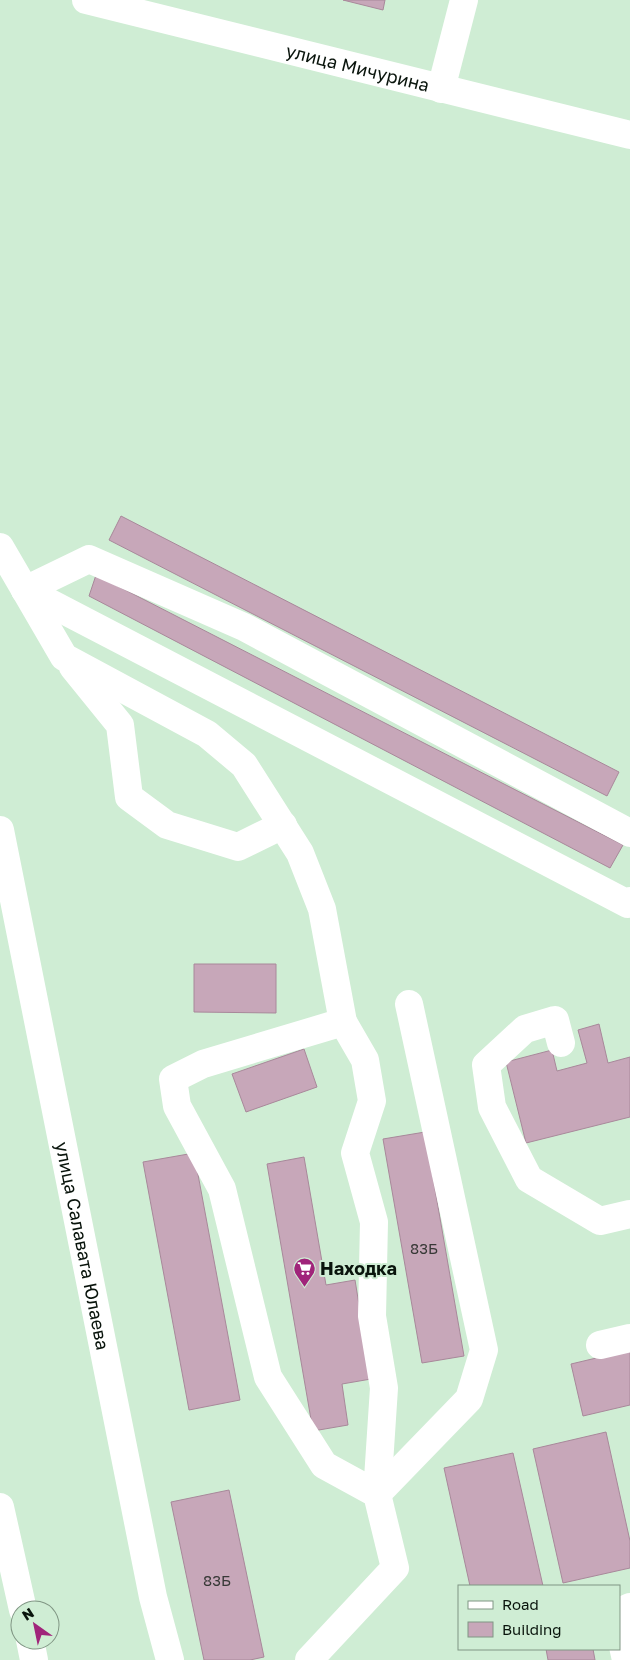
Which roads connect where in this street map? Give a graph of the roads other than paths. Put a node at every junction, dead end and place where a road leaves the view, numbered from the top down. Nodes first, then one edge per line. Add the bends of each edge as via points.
1 (86, 0) edge
2 (464, 0) edge
3 (441, 89) junction
4 (630, 135) edge
5 (0, 547) edge
6 (25, 590) junction
7 (64, 657) junction
8 (283, 825) junction
9 (0, 830) edge
10 (630, 834) edge
11 (629, 903) edge
12 (409, 1004) dead end
13 (343, 1022) junction
14 (561, 1043) dead end
15 (630, 1214) edge
16 (630, 1338) edge
17 (600, 1345) dead end
18 (377, 1494) junction
19 (0, 1507) edge
20 (21, 1600) edge
21 (620, 1633) edge
22 (170, 1660) edge
23 (309, 1660) edge
24 (626, 1660) edge

1 - 3 street, улица Мичурина
2 - 3 street
3 - 4 street, улица Мичурина
5 - 6 street
6 - 7 street
6 - 10 street via 89,559 244,627
6 - 11 street
7 - 8 street via 207,734 244,766
7 - 8 street via 120,725 129,797 167,824 238,847
8 - 13 street via 300,853 322,909
9 - 22 street, улица Салавата Юлаева via 151,1587
12 - 18 street via 484,1350 470,1399
13 - 18 street via 365,1060 372,1101 355,1154 374,1222 372,1316 384,1388
13 - 18 street via 203,1064 173,1079 177,1106 222,1189 268,1377 324,1465
14 - 15 street via 555,1020 525,1029 486,1065 492,1107 529,1179 600,1221
16 - 17 street
18 - 23 street via 395,1568
19 - 20 street
21 - 24 street

